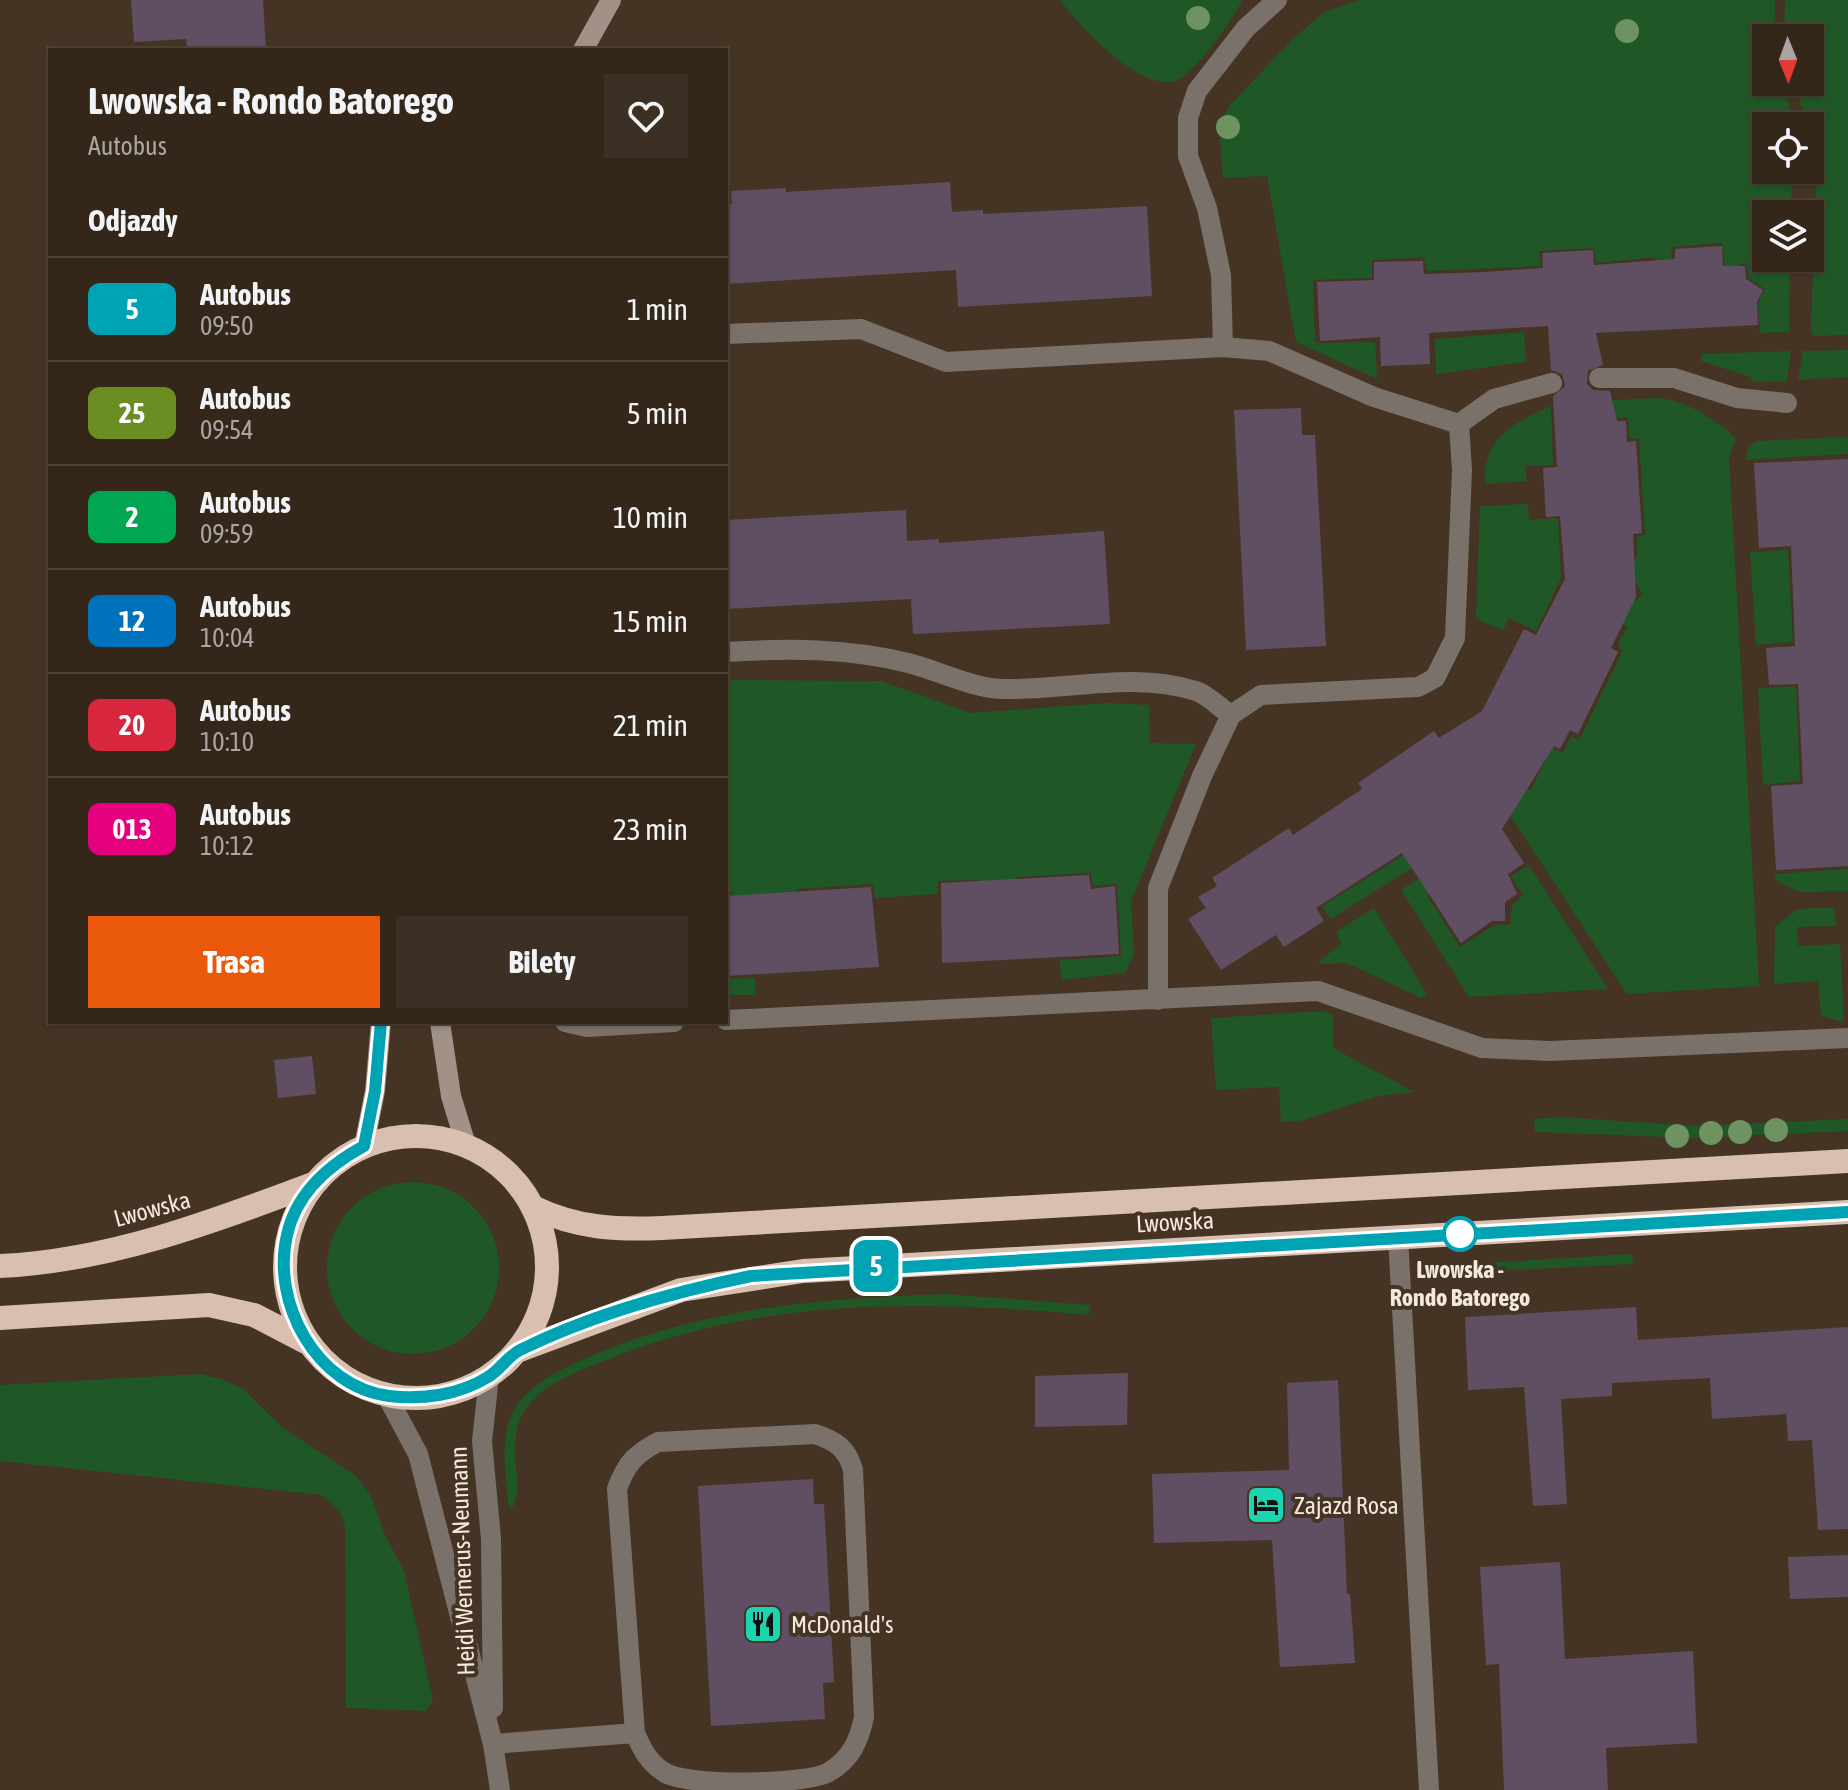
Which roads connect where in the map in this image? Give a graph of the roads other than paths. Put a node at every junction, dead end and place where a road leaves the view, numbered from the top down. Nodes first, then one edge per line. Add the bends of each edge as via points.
1 (611, 0) edge
2 (1277, 0) edge
3 (584, 48) edge
4 (728, 334) edge
5 (1223, 347) junction
6 (1599, 378) dead end
7 (1552, 383) dead end
8 (1787, 403) dead end
9 (1459, 424) junction
10 (728, 652) edge
11 (1231, 715) junction
12 (1158, 1000) junction
13 (728, 1020) edge
14 (381, 1024) edge
15 (440, 1024) edge
16 (1848, 1038) edge
17 (466, 1145) junction
18 (364, 1146) junction
19 (1848, 1161) edge
20 (313, 1184) junction
21 (535, 1208) junction
22 (1848, 1212) edge
23 (1398, 1237) junction
24 (0, 1266) edge
25 (0, 1318) edge
26 (306, 1342) junction
27 (517, 1351) junction
28 (489, 1377) junction
29 (387, 1396) junction
30 (635, 1733) junction
31 (493, 1744) junction
32 (500, 1790) edge
33 (1429, 1790) edge

1 - 3 street
2 - 5 street via 1246,28 1197,91 1188,118 1188,156 1207,208 1221,275
4 - 5 street via 861,329 946,362
5 - 9 street via 1269,351 1374,397
6 - 8 street via 1674,378 1737,398
7 - 9 street via 1494,399
9 - 11 street via 1455,638 1435,678 1418,687 1261,695
10 - 11 street via 858,653 999,690 1109,680 1165,686 1198,692
11 - 12 street via 1158,888
12 - 13 street
12 - 16 street via 1318,991 1482,1048 1550,1051
14 - 18 street
15 - 17 street via 451,1096
17 - 18 highway via 415,1136
17 - 21 highway via 509,1175
18 - 20 highway via 336,1161
19 - 21 highway, Lwowska via 632,1230 568,1224
20 - 24 highway, Lwowska via 204,1225 58,1263
20 - 26 highway via 287,1234 285,1290
21 - 27 highway via 546,1235 547,1264 540,1310
22 - 23 highway, Lwowska
23 - 27 highway, Lwowska via 751,1276 681,1290
23 - 33 street
25 - 26 highway via 209,1305 254,1315
26 - 29 highway via 329,1367 356,1385
27 - 28 highway
28 - 29 highway via 440,1397
28 - 31 street, Heidi Wernerus-Neumann via 482,1441 491,1539
29 - 31 street, Heidi Wernerus-Neumann via 418,1454
30 - 30 street via 645,1756 665,1774 713,1783 807,1778 827,1774 846,1760 859,1740 864,1717 853,1470 848,1453 833,1440 815,1434 658,1442 634,1454 617,1489
30 - 31 street
31 - 32 street, Heidi Wernerus-Neumann

